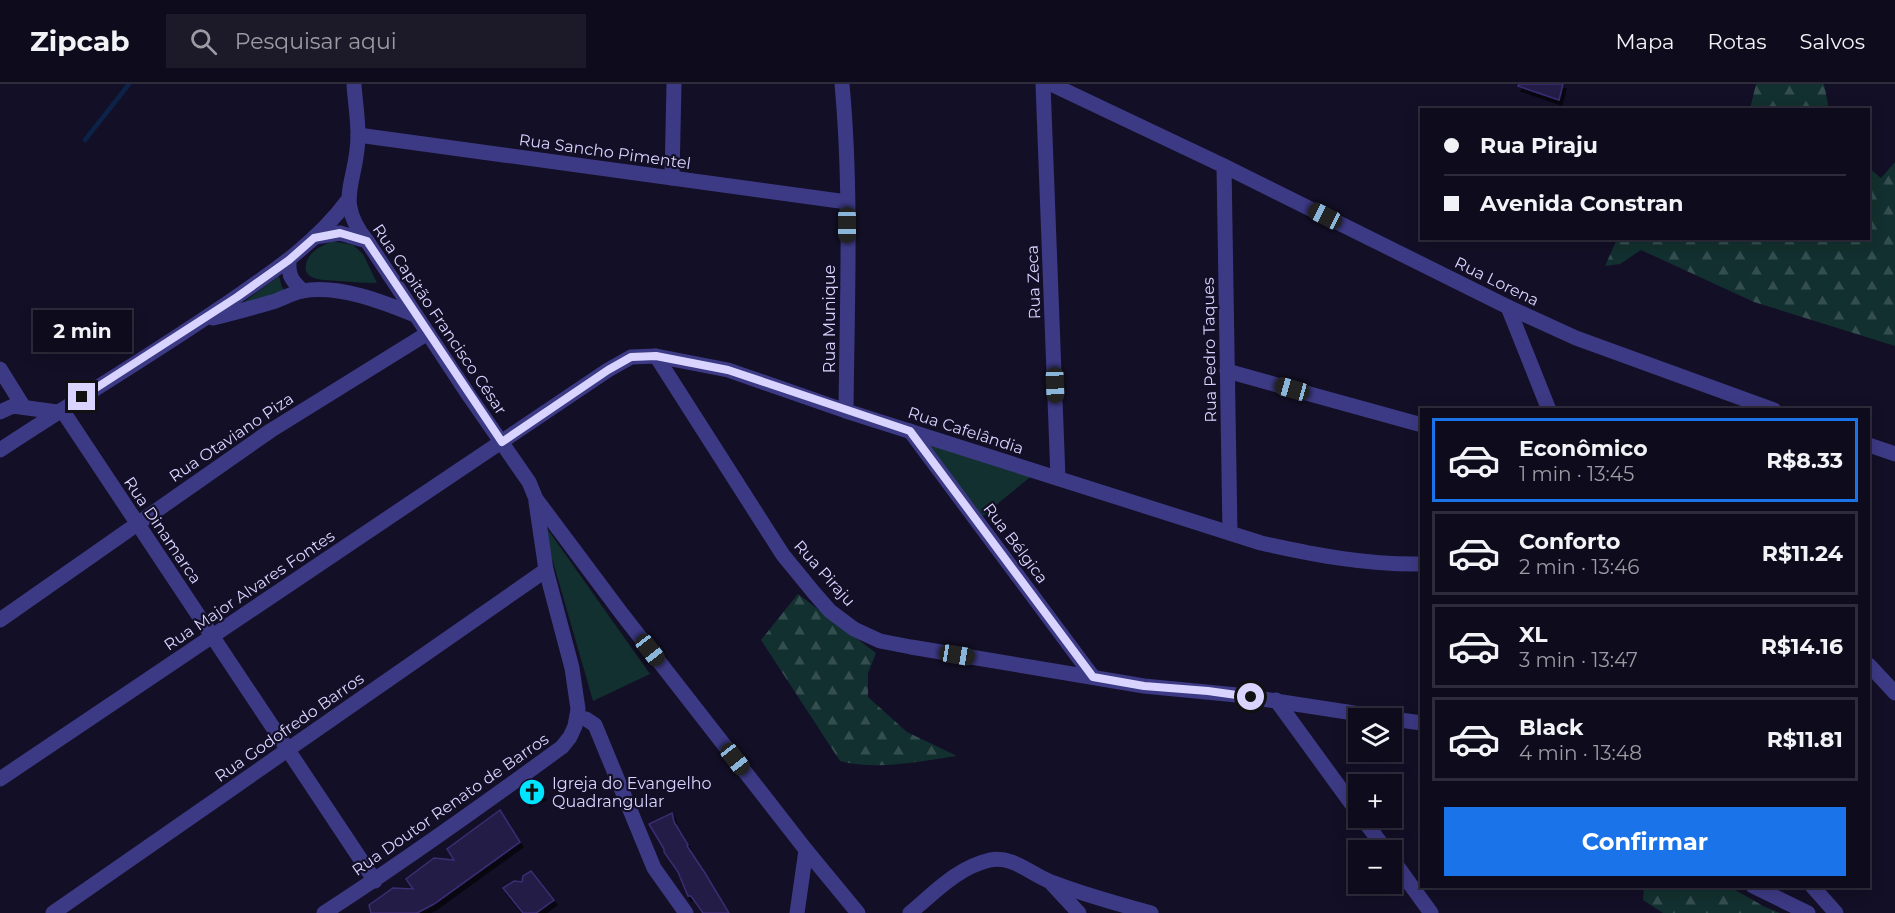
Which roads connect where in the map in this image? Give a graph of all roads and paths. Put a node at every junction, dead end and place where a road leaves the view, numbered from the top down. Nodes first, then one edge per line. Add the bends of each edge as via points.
1 (354, 84) edge
2 (674, 84) edge
3 (842, 84) edge
4 (1043, 84) edge
5 (1051, 84) edge
6 (358, 135) junction
7 (1224, 166) junction
8 (672, 178) junction
9 (348, 200) junction
10 (848, 202) junction
11 (314, 238) junction
12 (367, 241) junction
13 (289, 260) junction
14 (303, 291) junction
15 (1508, 307) junction
16 (415, 315) junction
17 (201, 321) junction
18 (428, 333) junction
19 (656, 356) junction
20 (0, 369) edge
21 (1227, 371) junction
22 (23, 406) junction
23 (1548, 408) edge
24 (1768, 408) edge
25 (59, 411) junction
26 (846, 411) junction
27 (0, 412) edge
28 (1420, 424) edge
29 (910, 431) junction
30 (518, 432) joint
31 (502, 442) junction
32 (1870, 445) edge
33 (0, 450) edge
34 (1895, 454) edge
35 (1058, 478) junction
36 (536, 499) junction
37 (137, 523) junction
38 (1230, 533) junction
39 (1420, 564) edge
40 (546, 570) junction
41 (0, 620) edge
42 (212, 636) junction
43 (1870, 666) edge
44 (1093, 677) junction
45 (1895, 693) edge
46 (1276, 700) junction
47 (1348, 712) edge
48 (577, 717) junction
49 (1402, 720) edge
50 (1420, 723) edge
51 (288, 750) junction
52 (0, 779) edge
53 (1348, 799) edge
54 (806, 850) junction
55 (1402, 873) edge
56 (375, 881) junction
57 (1050, 882) junction
58 (1757, 888) edge
59 (1814, 888) edge
60 (53, 913) edge
61 (324, 913) edge
62 (686, 913) edge
63 (797, 913) edge
64 (858, 913) edge
65 (909, 913) edge
66 (1079, 913) edge
67 (1151, 913) edge
68 (1431, 913) edge
69 (1808, 913) edge
70 (1836, 913) edge

1 - 6 street
2 - 8 street
3 - 10 street, Rua Munique
4 - 35 street, Rua Zeca
5 - 7 street, Rua Lorena
6 - 8 street, Rua Sancho Pimentel
6 - 9 street
7 - 15 street, Rua Lorena
7 - 21 street, Rua Pedro Taques
8 - 10 street, Rua Sancho Pimentel
9 - 11 street
9 - 12 street, Rua Capitão Francisco César via 356,227
10 - 26 street, Rua Munique
11 - 12 street via 340,233
11 - 13 street
12 - 16 street, Rua Capitão Francisco César
13 - 14 street via 289,275
13 - 17 street
14 - 16 street via 350,293
14 - 17 street
15 - 23 street
15 - 24 street, Rua Lorena via 1576,338
16 - 18 street, Rua Capitão Francisco César
17 - 25 street
18 - 31 street, Rua Capitão Francisco César
18 - 37 street, Rua Otaviano Piza via 270,431
19 - 26 street, Rua Cafelândia via 728,370
19 - 30 street, Rua Cafelândia via 631,357 616,365
19 - 44 street, Rua Piraju via 783,555 830,611 854,629 880,641
20 - 22 street
21 - 28 street
21 - 38 street, Rua Pedro Taques
22 - 25 street
22 - 27 street via 8,406
25 - 33 street
25 - 37 street, Rua Dinamarca
26 - 29 street, Rua Cafelândia
29 - 35 street, Rua Cafelândia
29 - 44 street, Rua Bélgica
30 - 31 street, Rua Major Alvares Fontes
31 - 36 street, Rua Capitão Francisco César
31 - 42 street, Rua Major Alvares Fontes
32 - 34 street
35 - 38 street, Rua Cafelândia
36 - 40 street, Rua Doutor Renato de Barros
36 - 54 street, Rua Capitão Francisco César
37 - 41 street, Rua Otaviano Piza
37 - 42 street, Rua Dinamarca
38 - 39 street, Rua Cafelândia via 1320,556
40 - 48 street, Rua Doutor Renato de Barros via 572,668
40 - 51 street, Rua Godofredo Barros
42 - 51 street, Rua Dinamarca
42 - 52 street, Rua Major Alvares Fontes
43 - 45 street
44 - 46 street, Rua Piraju
46 - 47 street, Rua Piraju
46 - 53 street
48 - 56 street, Rua Doutor Renato de Barros via 562,747
48 - 62 street via 595,725 654,868
49 - 50 street
51 - 56 street, Rua Dinamarca
51 - 60 street, Rua Godofredo Barros
54 - 63 street
54 - 64 street, Rua Capitão Francisco César
55 - 68 street
56 - 61 street, Rua Doutor Renato de Barros
57 - 65 street via 1009,861 993,859 960,872
57 - 66 street
57 - 67 street
58 - 69 street
59 - 70 street

